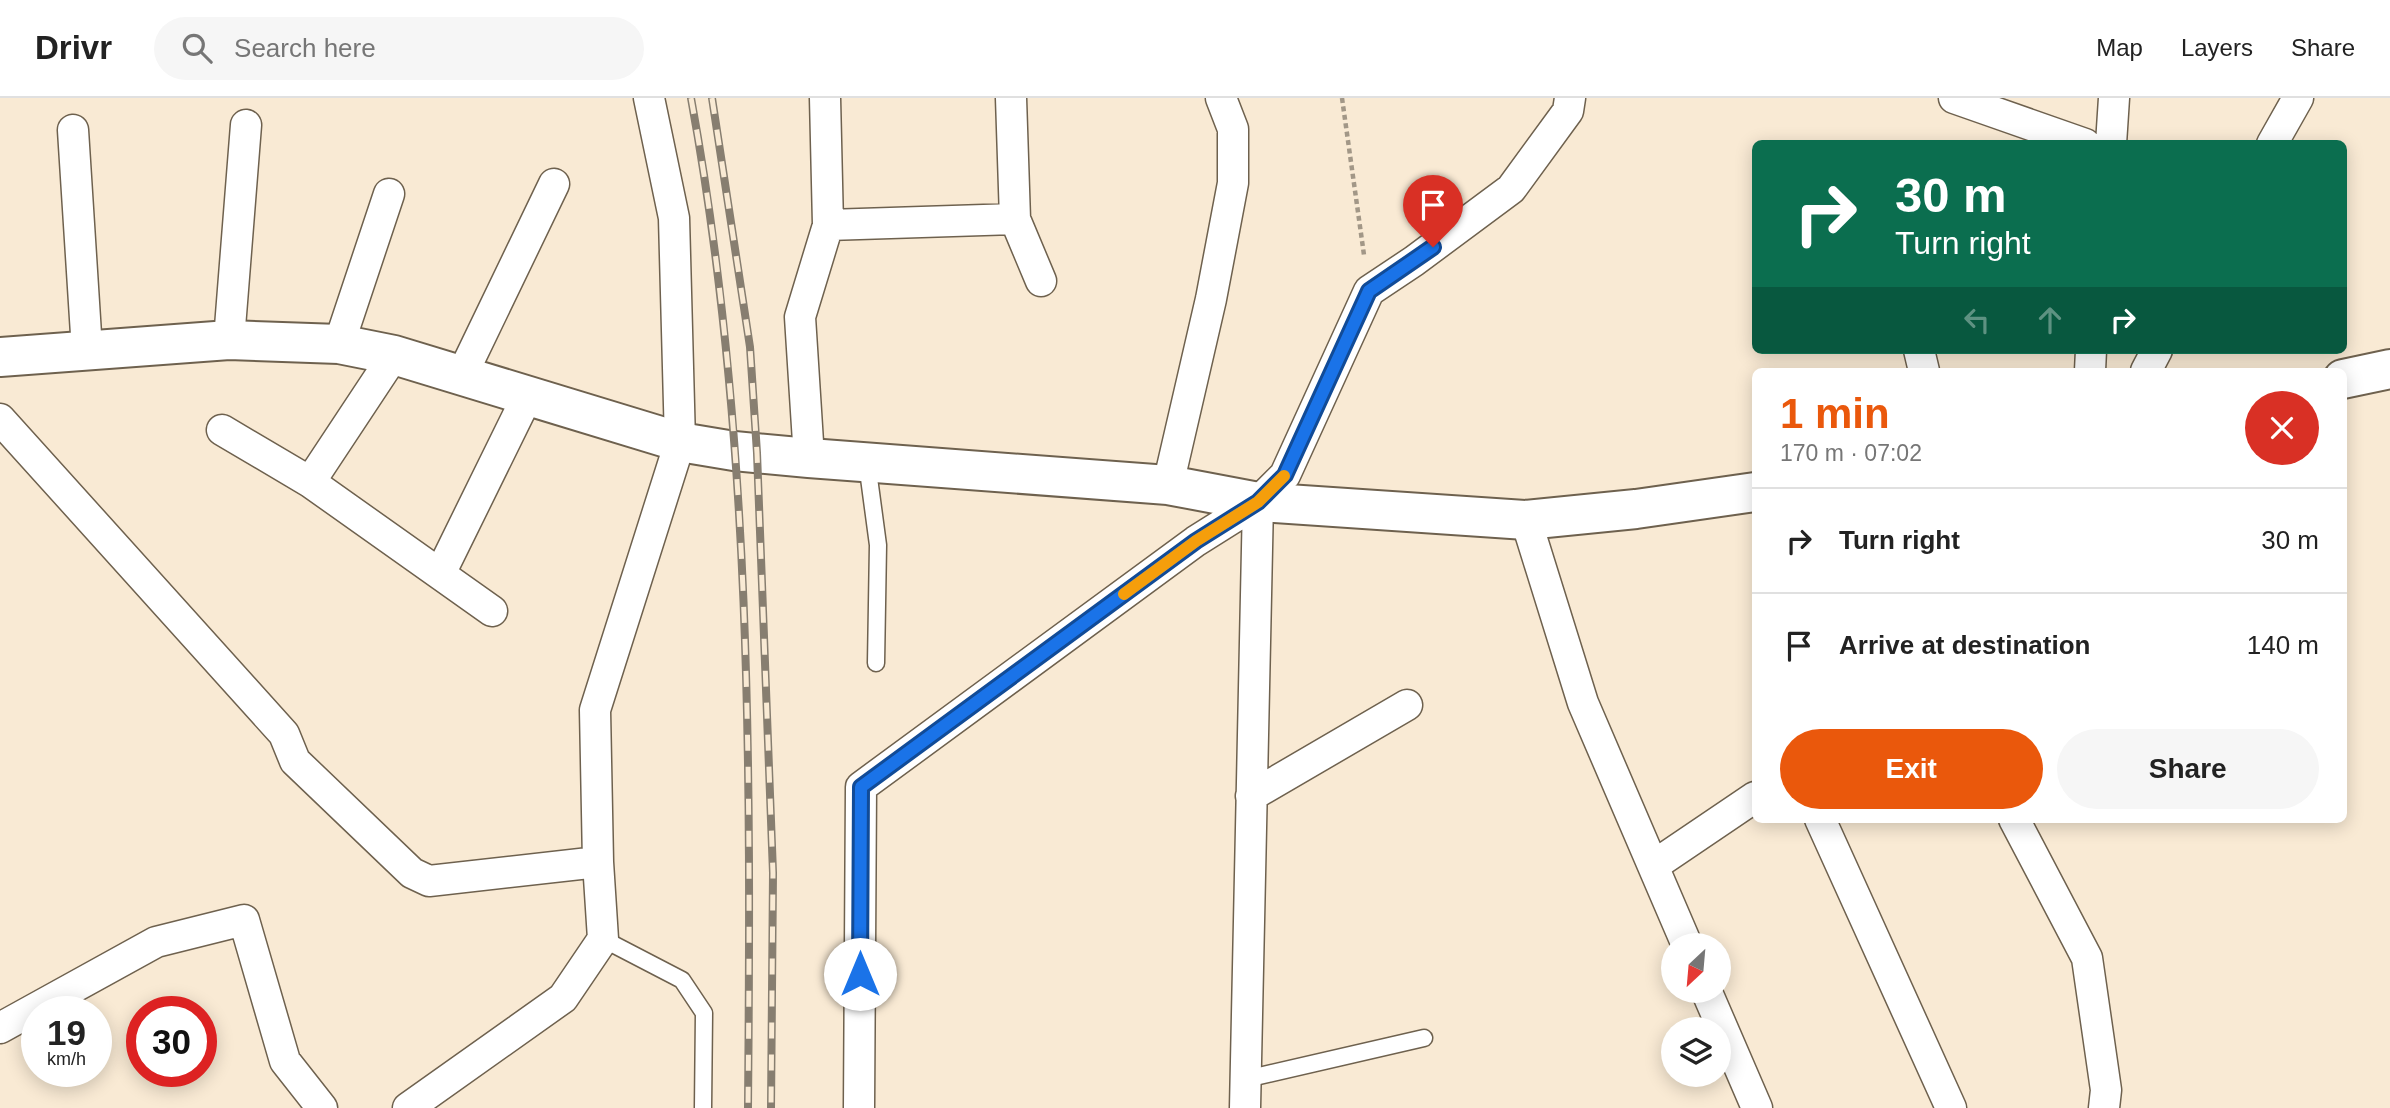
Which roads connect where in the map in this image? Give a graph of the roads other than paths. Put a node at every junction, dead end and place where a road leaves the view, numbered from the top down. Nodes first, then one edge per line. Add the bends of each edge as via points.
1 (649, 98) edge
2 (825, 98) edge
3 (1011, 98) edge
4 (1221, 98) edge
5 (1570, 98) edge
6 (1954, 98) edge
7 (2114, 98) edge
8 (2298, 98) edge
9 (246, 125) dead end
10 (73, 130) dead end
11 (2074, 140) edge
12 (2110, 140) edge
13 (2274, 140) edge
14 (554, 184) dead end
15 (389, 194) dead end
16 (1015, 219) junction
17 (828, 225) junction
18 (1041, 281) dead end
19 (229, 340) junction
20 (339, 344) junction
21 (88, 350) junction
22 (394, 355) junction
23 (0, 356) edge
24 (2390, 369) edge
25 (462, 375) junction
26 (2347, 378) edge
27 (528, 395) junction
28 (0, 419) edge
29 (222, 430) dead end
30 (680, 442) junction
31 (808, 458) junction
32 (867, 462) junction
33 (310, 482) junction
34 (1168, 485) junction
35 (1752, 492) edge
36 (1258, 502) junction
37 (1526, 520) junction
38 (440, 575) junction
39 (492, 611) dead end
40 (876, 663) dead end
41 (1407, 705) dead end
42 (1251, 796) junction
43 (1752, 799) edge
44 (1822, 823) edge
45 (2016, 823) edge
46 (598, 862) junction
47 (1653, 866) junction
48 (1682, 933) edge
49 (603, 939) junction
50 (1712, 1003) edge
51 (0, 1028) edge
52 (1424, 1038) dead end
53 (1246, 1079) junction
54 (421, 1103) edge
55 (322, 1108) edge
56 (703, 1108) edge
57 (859, 1108) edge
58 (1245, 1108) edge
59 (1757, 1108) edge
60 (1951, 1108) edge
61 (2104, 1108) edge

1 - 30 street via 674,218
2 - 17 street
3 - 16 street
4 - 34 street via 1233,129 1233,183
5 - 36 street via 1567,111 1511,189 1369,291 1285,475
6 - 11 street
7 - 12 street
8 - 13 street
9 - 19 street
10 - 21 street
14 - 25 street
15 - 20 street
16 - 17 street
16 - 18 street
17 - 31 street via 800,317
19 - 20 street
19 - 21 street
20 - 22 street
21 - 23 street
22 - 25 street
22 - 33 street
24 - 26 street
25 - 27 street
27 - 30 street
27 - 38 street
28 - 46 street via 284,734 295,761 412,873 429,881
29 - 33 street
30 - 31 street
30 - 46 street via 595,710
31 - 32 street
32 - 34 street
32 - 40 lane via 878,545
33 - 38 street
34 - 36 street
35 - 37 street
36 - 37 street
36 - 42 street
36 - 57 street via 1196,541 861,787
37 - 47 street via 1583,703
38 - 39 street
41 - 42 street
42 - 53 street
43 - 47 street
44 - 60 street
45 - 61 street via 2087,958 2106,1090
46 - 49 street
47 - 48 street
49 - 54 street via 563,998
49 - 56 lane via 682,980 704,1013
50 - 59 street
51 - 55 street via 156,942 244,920 285,1061
52 - 53 lane
53 - 58 street

